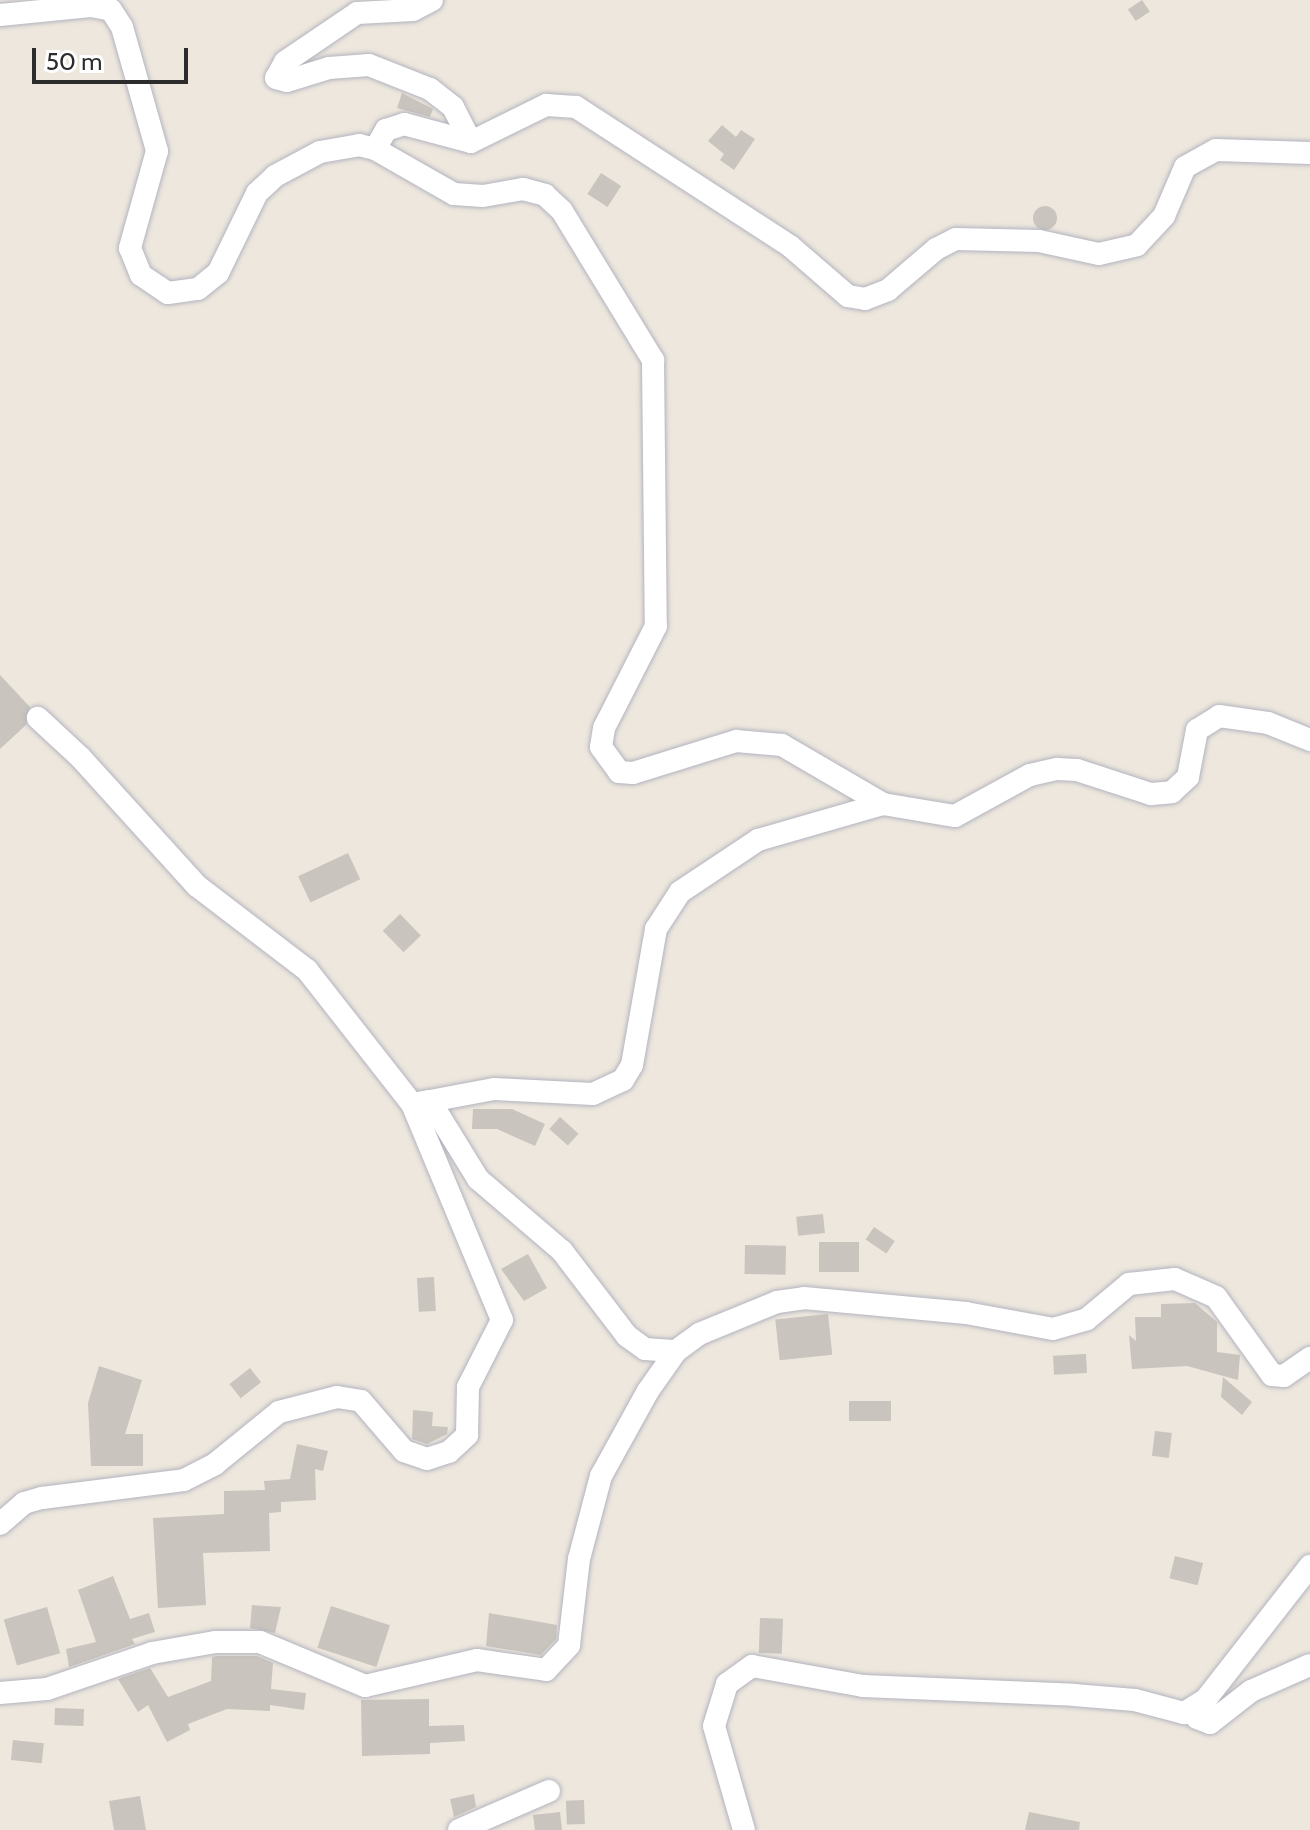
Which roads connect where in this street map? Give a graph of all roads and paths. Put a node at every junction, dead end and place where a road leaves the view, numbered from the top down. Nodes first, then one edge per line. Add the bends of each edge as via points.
1 (432, 0) edge
2 (0, 15) edge
3 (471, 142) junction
4 (375, 149) junction
5 (1310, 153) edge
6 (38, 718) dead end
7 (1310, 740) edge
8 (883, 804) junction
9 (421, 1102) junction
10 (676, 1351) junction
11 (1310, 1358) edge
12 (0, 1524) edge
13 (1310, 1566) edge
14 (1310, 1665) edge
15 (0, 1693) edge
16 (1193, 1711) junction
17 (549, 1791) dead end
18 (459, 1830) edge
19 (744, 1830) edge

1 - 3 street via 413,10 357,13 285,62 276,78 284,81 329,68 369,65 430,89 453,107
2 - 4 street via 91,6 111,10 122,27 157,151 130,248 141,275 168,293 198,289 218,273 257,193 275,176 320,152 359,145
3 - 4 street via 404,124 386,130
3 - 5 street via 546,105 576,107 790,246 848,296 865,299 888,290 956,239 1039,241 1099,254 1137,245 1164,216 1185,167 1216,150
4 - 8 street via 454,194 483,196 523,189 545,195 562,211 653,360 656,626 604,728 601,747 611,764 633,773 736,741 782,745
6 - 9 street via 197,886 307,970
7 - 8 street via 1268,723 1219,716 1197,730 1188,777 1172,792 1151,794 1077,770 1057,769 1030,775 955,816
8 - 9 street via 758,840 680,892 656,929 632,1065 623,1080 593,1094 494,1089
9 - 10 street via 478,1179 562,1251 627,1336 645,1349
9 - 12 street via 501,1310 502,1320 468,1387 467,1435 459,1444 427,1459 414,1455 394,1442 361,1401 337,1397 279,1412 215,1464 184,1480 42,1498 24,1503
10 - 11 street via 721,1321 804,1298 966,1313 1053,1329 1087,1319 1129,1284 1175,1279 1216,1297 1272,1375 1284,1376
10 - 15 street via 622,1432 601,1476 579,1559 569,1645 546,1670 477,1660 365,1686 260,1642 216,1642 152,1653 47,1689
13 - 16 street
14 - 16 street via 1251,1691 1210,1723
16 - 19 street via 1059,1693 863,1686 752,1666 727,1684 714,1726
17 - 18 street

